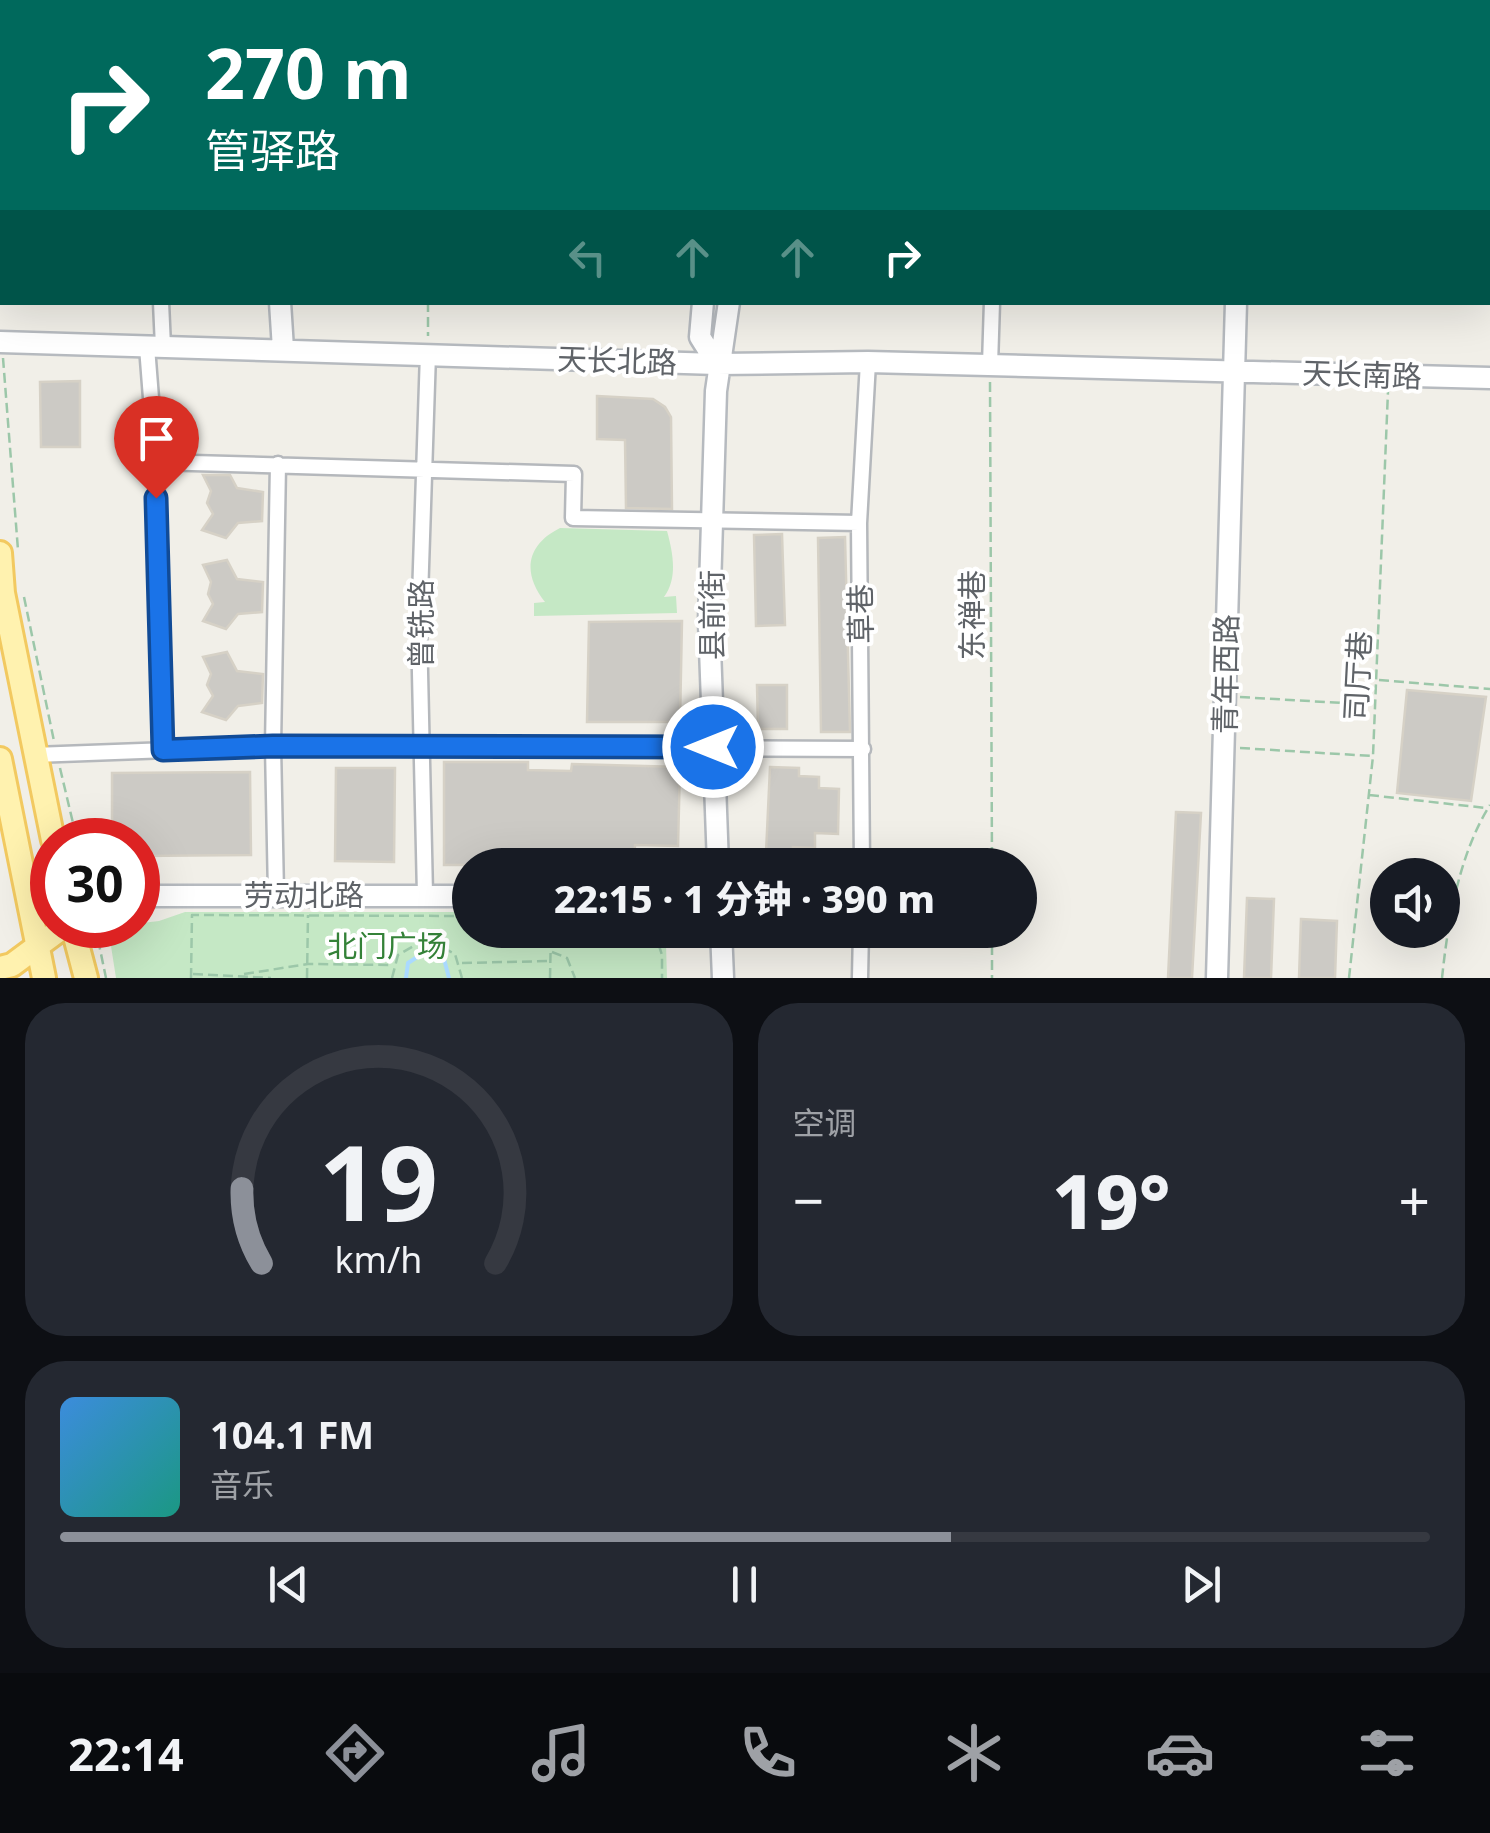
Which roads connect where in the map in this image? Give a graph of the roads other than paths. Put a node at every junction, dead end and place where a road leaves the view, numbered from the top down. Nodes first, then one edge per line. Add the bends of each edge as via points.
1 (162, 305) edge
2 (280, 305) edge
3 (702, 305) edge
4 (728, 305) edge
5 (992, 305) edge
6 (1236, 305) edge
7 (1, 342) edge
8 (155, 347) junction
9 (283, 350) junction
10 (428, 353) junction
11 (868, 362) junction
12 (718, 364) junction
13 (990, 365) junction
14 (1233, 370) junction
15 (1490, 378) edge
16 (156, 462) junction
17 (278, 464) junction
18 (424, 473) junction
19 (712, 518) junction
20 (858, 523) junction
21 (0, 552) edge
22 (273, 746) junction
23 (422, 746) junction
24 (713, 747) junction
25 (863, 749) junction
26 (163, 750) junction
27 (45, 754) junction
28 (0, 758) edge
29 (51, 818) edge
30 (717, 848) edge
31 (862, 848) edge
32 (276, 894) junction
33 (160, 896) edge
34 (425, 896) junction
35 (452, 896) edge
36 (30, 916) edge
37 (35, 948) edge
38 (36, 948) edge
39 (76, 948) edge
40 (712, 948) edge
41 (721, 948) edge
42 (861, 948) edge
43 (0, 968) edge
44 (44, 978) edge
45 (86, 978) edge
46 (713, 978) edge
47 (723, 978) edge
48 (860, 978) edge
49 (1217, 978) edge

1 - 8 street
2 - 9 street
3 - 12 street, 县前街 via 700,337
4 - 12 street, 县前街
5 - 13 street
6 - 14 street, 青年西路
7 - 8 street, 天长北路
8 - 9 street, 天长北路
8 - 16 street
9 - 10 street, 天长北路
10 - 12 street, 天长北路
10 - 18 street, 曾铣路
11 - 12 street, 天长北路
11 - 13 street, 天长北路
11 - 20 street, 草巷
12 - 19 street, 县前街
13 - 14 street, 天长北路
14 - 15 street, 天长南路
14 - 49 street, 青年西路
16 - 17 street
16 - 26 street
17 - 18 street
17 - 22 street
18 - 19 street via 574,474 574,518
18 - 23 street, 曾铣路
19 - 20 street
19 - 24 street, 县前街
20 - 25 street, 草巷
21 - 27 main road
22 - 23 street
22 - 26 street
22 - 32 street
23 - 24 street
23 - 34 street, 曾铣路
24 - 25 street
24 - 30 street, 县前街
25 - 31 street, 草巷
26 - 27 street
27 - 29 main road
28 - 36 main road
32 - 33 street, 劳动北路
32 - 34 street, 劳动北路
34 - 35 street, 劳动北路
37 - 43 main road
38 - 44 main road
39 - 45 main road
40 - 46 street
41 - 47 street
42 - 48 street

